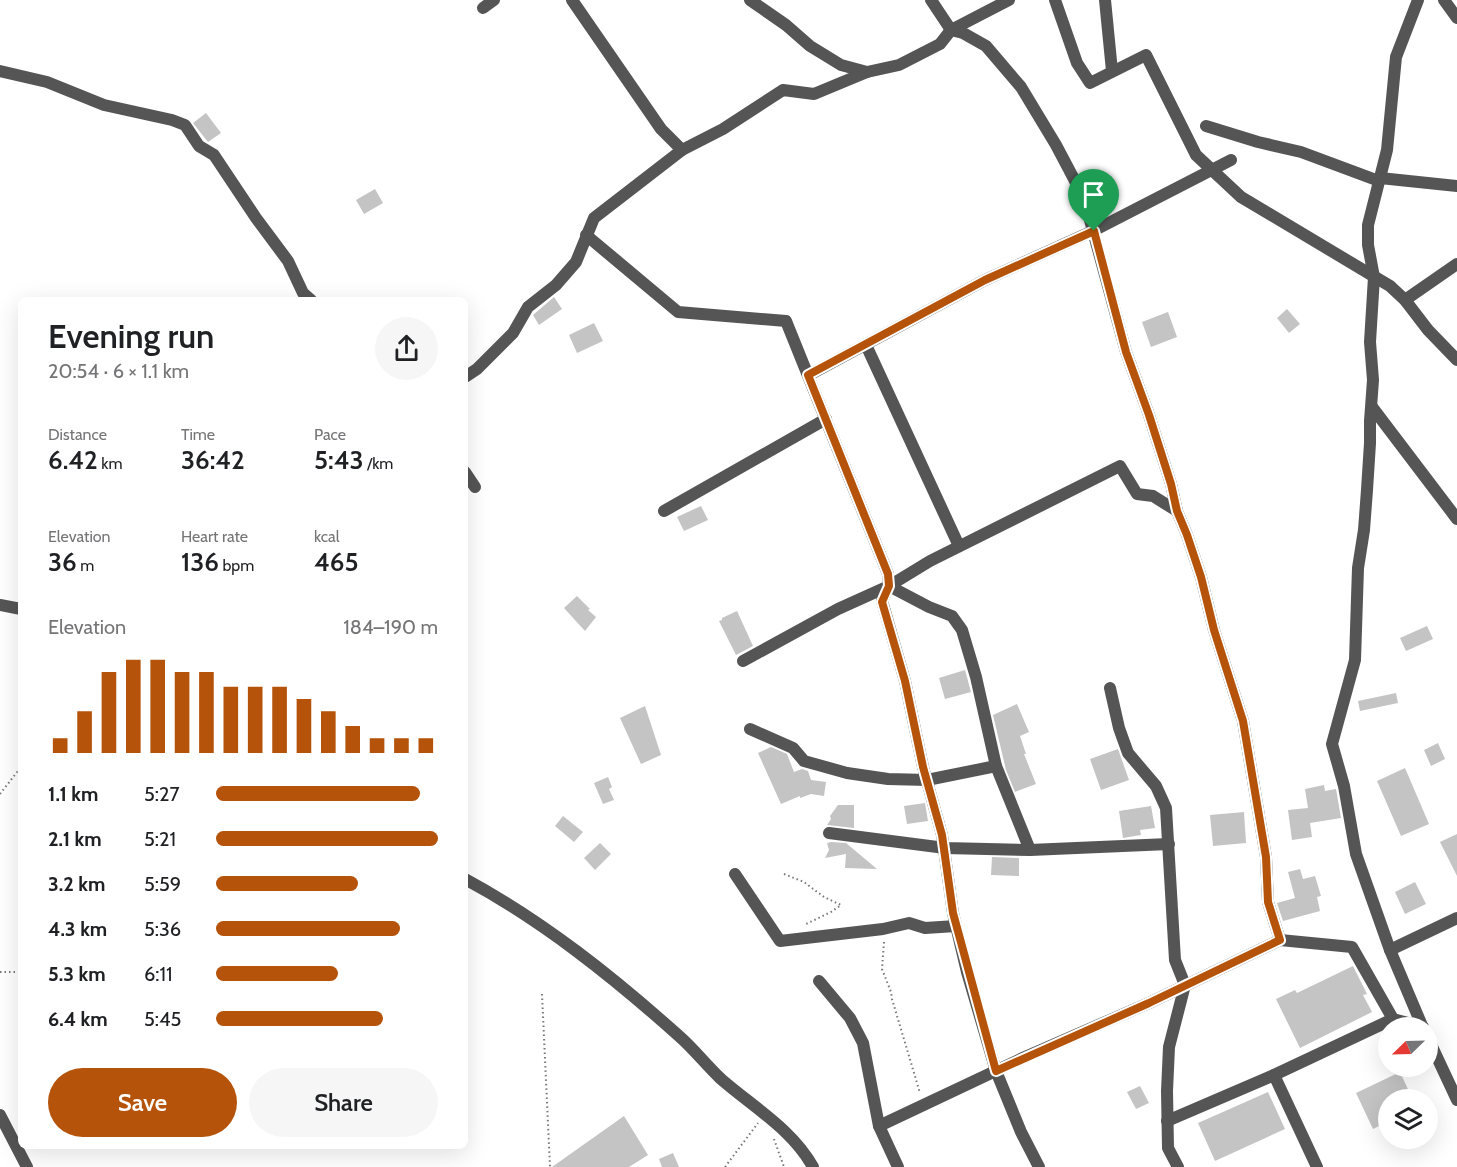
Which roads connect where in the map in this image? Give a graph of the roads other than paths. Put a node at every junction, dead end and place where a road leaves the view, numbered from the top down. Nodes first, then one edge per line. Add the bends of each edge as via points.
1 (494, 0) edge
2 (572, 0) edge
3 (750, 0) edge
4 (931, 0) edge
5 (1009, 0) edge
6 (1055, 0) edge
7 (1105, 0) edge
8 (1418, 0) edge
9 (1444, 0) edge
10 (996, 3) edge
11 (483, 8) dead end
12 (1457, 18) edge
13 (951, 30) junction
14 (0, 71) edge
15 (1112, 71) junction
16 (867, 72) junction
17 (1206, 126) dead end
18 (682, 150) junction
19 (1231, 160) dead end
20 (1379, 180) junction
21 (1457, 186) edge
22 (1094, 231) junction
23 (586, 235) junction
24 (1457, 264) edge
25 (1374, 277) junction
26 (308, 297) edge
27 (1406, 300) junction
28 (866, 345) junction
29 (1457, 360) edge
30 (468, 375) edge
31 (808, 375) junction
32 (1372, 407) junction
33 (826, 419) junction
34 (468, 477) edge
35 (474, 487) dead end
36 (664, 511) dead end
37 (1177, 511) junction
38 (1457, 519) edge
39 (959, 546) junction
40 (889, 586) junction
41 (0, 605) edge
42 (18, 608) edge
43 (742, 661) dead end
44 (1110, 688) dead end
45 (750, 729) dead end
46 (996, 766) junction
47 (927, 780) junction
48 (829, 833) dead end
49 (1169, 844) junction
50 (945, 848) junction
51 (1030, 850) junction
52 (735, 874) dead end
53 (468, 881) edge
54 (1457, 918) edge
55 (956, 926) junction
56 (1280, 940) junction
57 (1390, 950) junction
58 (819, 981) dead end
59 (1185, 985) junction
60 (1392, 1017) edge
61 (1419, 1017) edge
62 (1378, 1026) edge
63 (1438, 1059) edge
64 (996, 1071) junction
65 (1274, 1075) junction
66 (1457, 1100) edge
67 (0, 1115) edge
68 (1167, 1122) junction
69 (879, 1126) junction
70 (27, 1167) edge
71 (813, 1167) edge
72 (898, 1167) edge
73 (1039, 1167) edge
74 (1178, 1167) edge
75 (1317, 1167) edge

1 - 11 street
2 - 18 street via 661,129
3 - 16 street via 810,46 841,65
4 - 13 street
5 - 10 street
6 - 15 street via 1077,63 1090,83
7 - 15 street
8 - 20 street via 1396,57 1388,150
9 - 12 street
10 - 13 street
13 - 16 street via 940,44 899,65
13 - 22 street via 986,46 1021,87 1084,198
14 - 26 street via 47,82 104,105 185,125 199,146 214,155 288,261
15 - 25 street via 1146,54 1196,155 1241,197
16 - 18 street via 814,94 783,90
17 - 20 street via 1302,152
18 - 23 street via 594,218
19 - 22 street
20 - 21 street
20 - 25 street via 1368,225
22 - 28 street via 985,280
22 - 37 street via 1126,352
23 - 30 street via 576,262 528,308 513,333
23 - 31 street via 678,312 786,321
24 - 27 street
25 - 27 street
25 - 32 street
27 - 29 street
28 - 31 street
28 - 39 street
31 - 33 street
32 - 38 street
32 - 57 street via 1358,568 1355,660 1332,744 1356,854
33 - 36 street
33 - 40 street via 888,574
34 - 35 street
37 - 39 street via 1153,496 1137,494 1120,466
37 - 56 street via 1201,577 1243,721 1266,857 1268,902
39 - 40 street
40 - 43 street
40 - 46 street via 952,616 962,630
40 - 47 street via 882,602
41 - 42 street
44 - 49 street via 1128,753 1156,786 1166,808
45 - 47 street via 793,748 804,761 847,773
46 - 47 street
46 - 51 street
47 - 50 street
48 - 50 street
49 - 51 street
49 - 59 street via 1175,960
50 - 51 street
50 - 55 street
52 - 55 street via 780,941 909,923 925,928
53 - 71 street via 586,957 681,1037 720,1078 765,1113 804,1151
54 - 57 street
55 - 64 street
56 - 59 street
56 - 60 street via 1352,947
57 - 61 street
58 - 69 street via 850,1018 863,1044
59 - 64 street
59 - 68 street via 1169,1047
62 - 65 street
63 - 66 street
64 - 69 street
64 - 73 street
65 - 68 street
65 - 75 street
67 - 70 street
68 - 74 street via 1168,1148
69 - 72 street

